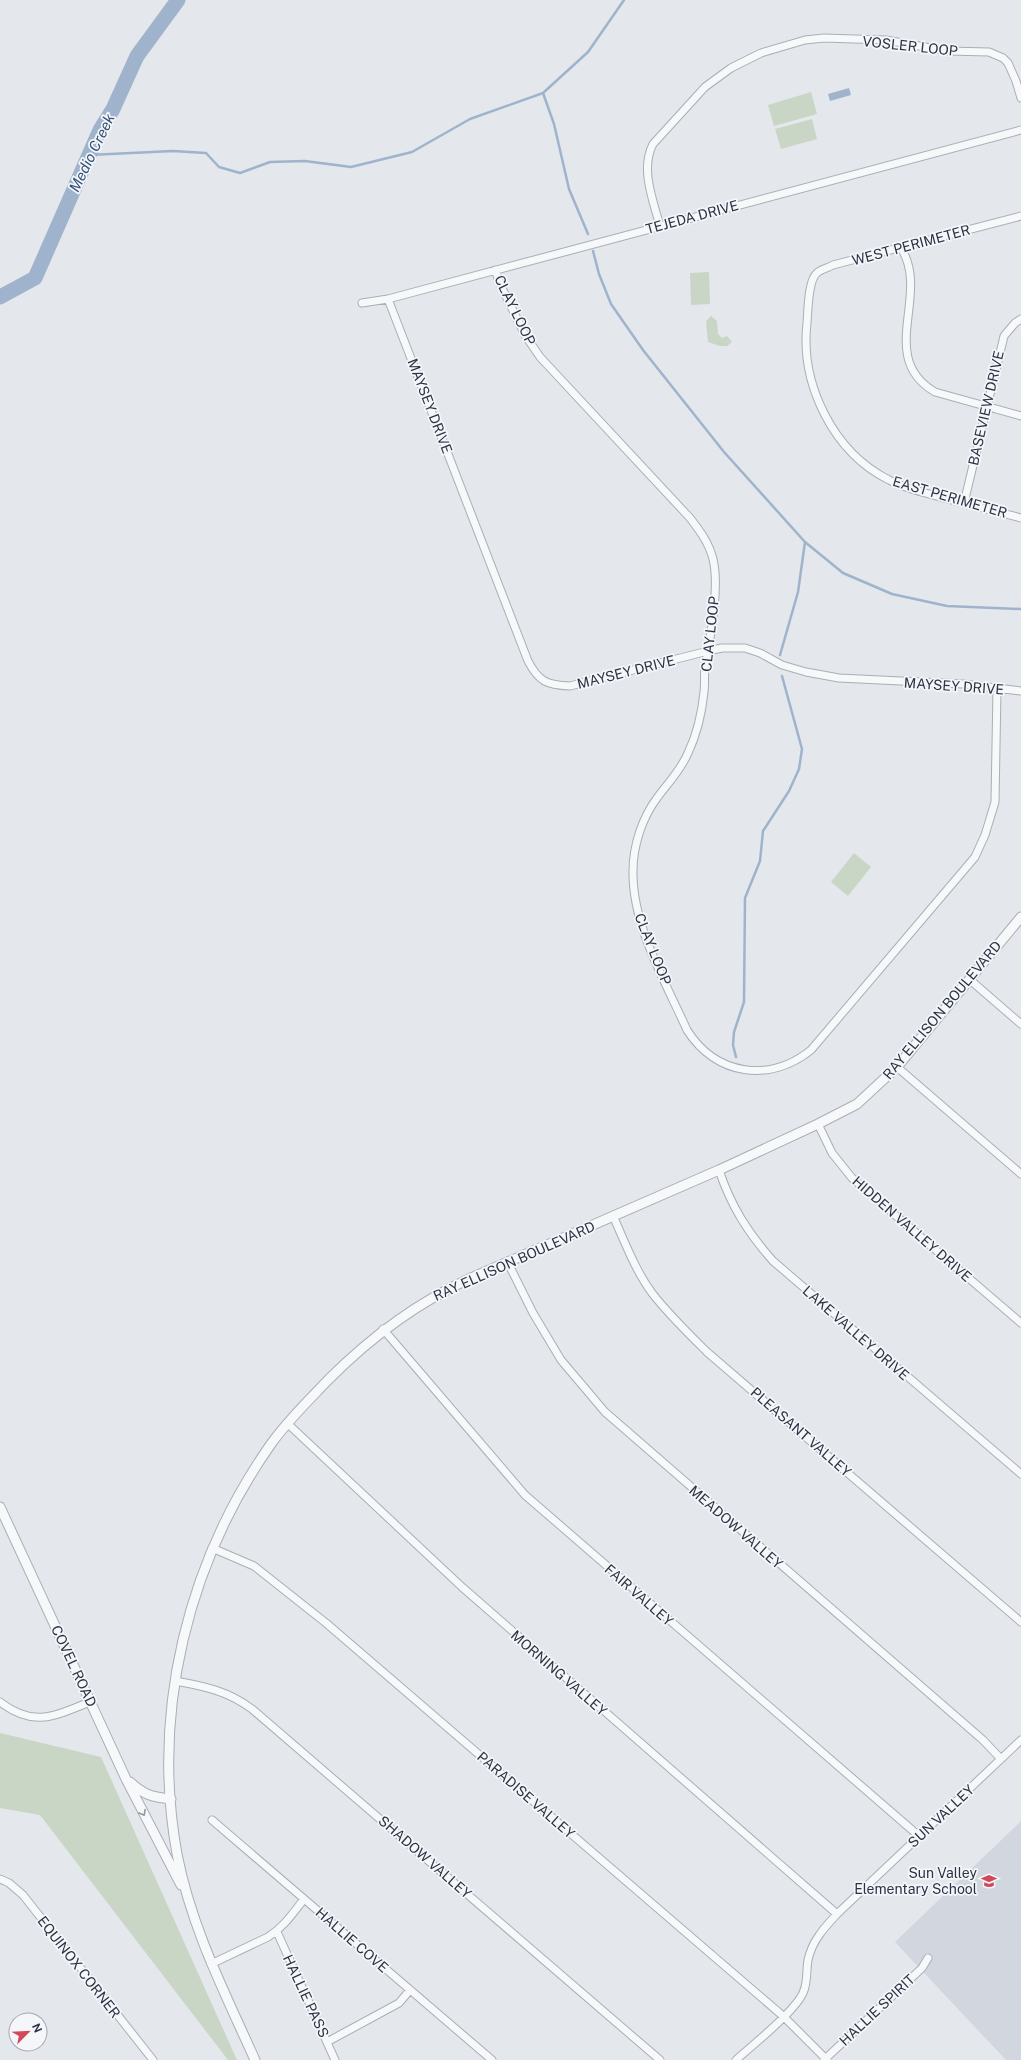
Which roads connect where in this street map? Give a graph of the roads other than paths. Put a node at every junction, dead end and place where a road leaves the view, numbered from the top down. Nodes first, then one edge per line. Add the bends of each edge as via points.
1 (1021, 98) edge
2 (1021, 130) edge
3 (1021, 216) edge
4 (660, 226) junction
5 (900, 248) junction
6 (495, 270) junction
7 (811, 286) joint
8 (388, 299) junction
9 (362, 303) dead end
10 (1021, 320) edge
11 (987, 406) junction
12 (1021, 416) edge
13 (964, 503) junction
14 (1021, 518) edge
15 (708, 651) junction
16 (997, 688) junction
17 (1021, 692) edge
18 (1021, 918) edge
19 (969, 979) junction
20 (1021, 1024) edge
21 (896, 1067) junction
22 (818, 1124) junction
23 (719, 1170) junction
24 (1021, 1174) edge
25 (613, 1216) junction
26 (508, 1263) junction
27 (1021, 1323) edge
28 (384, 1329) junction
29 (287, 1423) junction
30 (1021, 1474) edge
31 (0, 1507) edge
32 (212, 1548) junction
33 (1021, 1622) edge
34 (175, 1681) junction
35 (0, 1702) edge
36 (90, 1702) junction
37 (1021, 1740) edge
38 (1001, 1759) junction
39 (126, 1779) junction
40 (171, 1800) junction
41 (212, 1820) dead end
42 (919, 1836) junction
43 (0, 1879) edge
44 (304, 1898) junction
45 (189, 1900) junction
46 (837, 1914) junction
47 (277, 1932) junction
48 (928, 1958) dead end
49 (211, 1964) junction
50 (410, 1990) junction
51 (783, 2016) junction
52 (327, 2042) junction
53 (153, 2060) edge
54 (255, 2060) edge
55 (335, 2060) edge
56 (492, 2060) edge
57 (660, 2060) edge
58 (736, 2060) edge
59 (825, 2060) edge

1 - 4 street, VOSLER LOOP via 1008,63 989,52 947,51 886,40 824,38 790,43 761,53 731,68 705,87 653,144 648,154 647,172
2 - 4 street, TEJEDA DRIVE
3 - 5 street, WEST PERIMETER
4 - 6 street, TEJEDA DRIVE
5 - 7 street, WEST PERIMETER via 817,272
5 - 11 street via 905,255 910,282 905,347 915,375 935,392
6 - 8 street, TEJEDA DRIVE
6 - 15 street, CLAY LOOP via 525,335 540,357 690,518 708,542 715,572
7 - 13 street, EAST PERIMETER via 806,355 818,403 834,431 850,451 889,480 914,490
8 - 9 street, TEJEDA DRIVE
8 - 15 street, MAYSEY DRIVE via 526,654 537,676 551,684 570,686
10 - 11 street, BASEVIEW DRIVE via 1004,336
11 - 12 street
11 - 13 street, BASEVIEW DRIVE
13 - 14 street, EAST PERIMETER
15 - 16 street, MAYSEY DRIVE via 745,648 782,665 839,678
15 - 16 street, CLAY LOOP via 698,724 689,753 656,799 641,827 634,854 633,885 642,929 687,1030 707,1053 717,1060 741,1069 781,1068 811,1050 975,856 985,835 995,802
16 - 17 street, MAYSEY DRIVE
18 - 19 street, RAY ELLISON BOULEVARD
19 - 20 street
19 - 21 street, RAY ELLISON BOULEVARD
21 - 22 street, RAY ELLISON BOULEVARD via 857,1104
21 - 24 street
22 - 23 street, RAY ELLISON BOULEVARD
22 - 27 street, HIDDEN VALLEY DRIVE via 837,1160 852,1178
23 - 25 street, RAY ELLISON BOULEVARD
23 - 30 street, LAKE VALLEY DRIVE via 732,1206 773,1261
25 - 26 street, RAY ELLISON BOULEVARD
25 - 33 street, PLEASANT VALLEY via 643,1279 682,1327 707,1352
26 - 28 street, RAY ELLISON BOULEVARD via 450,1287
26 - 38 street, MEADOW VALLEY via 533,1313 561,1360 605,1412 983,1740
28 - 29 street, RAY ELLISON BOULEVARD via 346,1363
28 - 42 street, FAIR VALLEY via 525,1495
29 - 32 street, RAY ELLISON BOULEVARD via 242,1489
29 - 46 street, MORNING VALLEY via 468,1592
31 - 36 street, COVEL ROAD
32 - 34 street, RAY ELLISON BOULEVARD via 194,1594 180,1646
32 - 51 street, PARADISE VALLEY via 254,1566 326,1623
34 - 40 street, RAY ELLISON BOULEVARD via 170,1738
34 - 57 street, SHADOW VALLEY via 223,1692 252,1709
35 - 36 street via 14,1713 44,1718
36 - 39 street, COVEL ROAD
37 - 38 street, SUN VALLEY
38 - 42 street, SUN VALLEY
39 - 40 street, COVEL ROAD via 141,1793
39 -> 45 street
40 - 45 street, RAY ELLISON BOULEVARD via 177,1853
41 - 44 street, HALLIE COVE
42 - 46 street, SUN VALLEY
43 - 53 street, EQUINOX CORNER via 23,1895
44 - 47 street
44 - 50 street, HALLIE COVE
45 - 49 street, RAY ELLISON BOULEVARD
46 - 51 street, SUN VALLEY via 818,1935 808,1960 803,1993
47 - 49 street
47 - 52 street, HALLIE PASS
48 - 59 street, HALLIE SPIRIT via 922,1968
49 - 54 street, RAY ELLISON BOULEVARD
50 - 52 street via 399,2003
50 - 56 street, HALLIE COVE
51 - 58 street, SUN VALLEY
51 - 59 street, PARADISE VALLEY
52 - 55 street, HALLIE PASS

